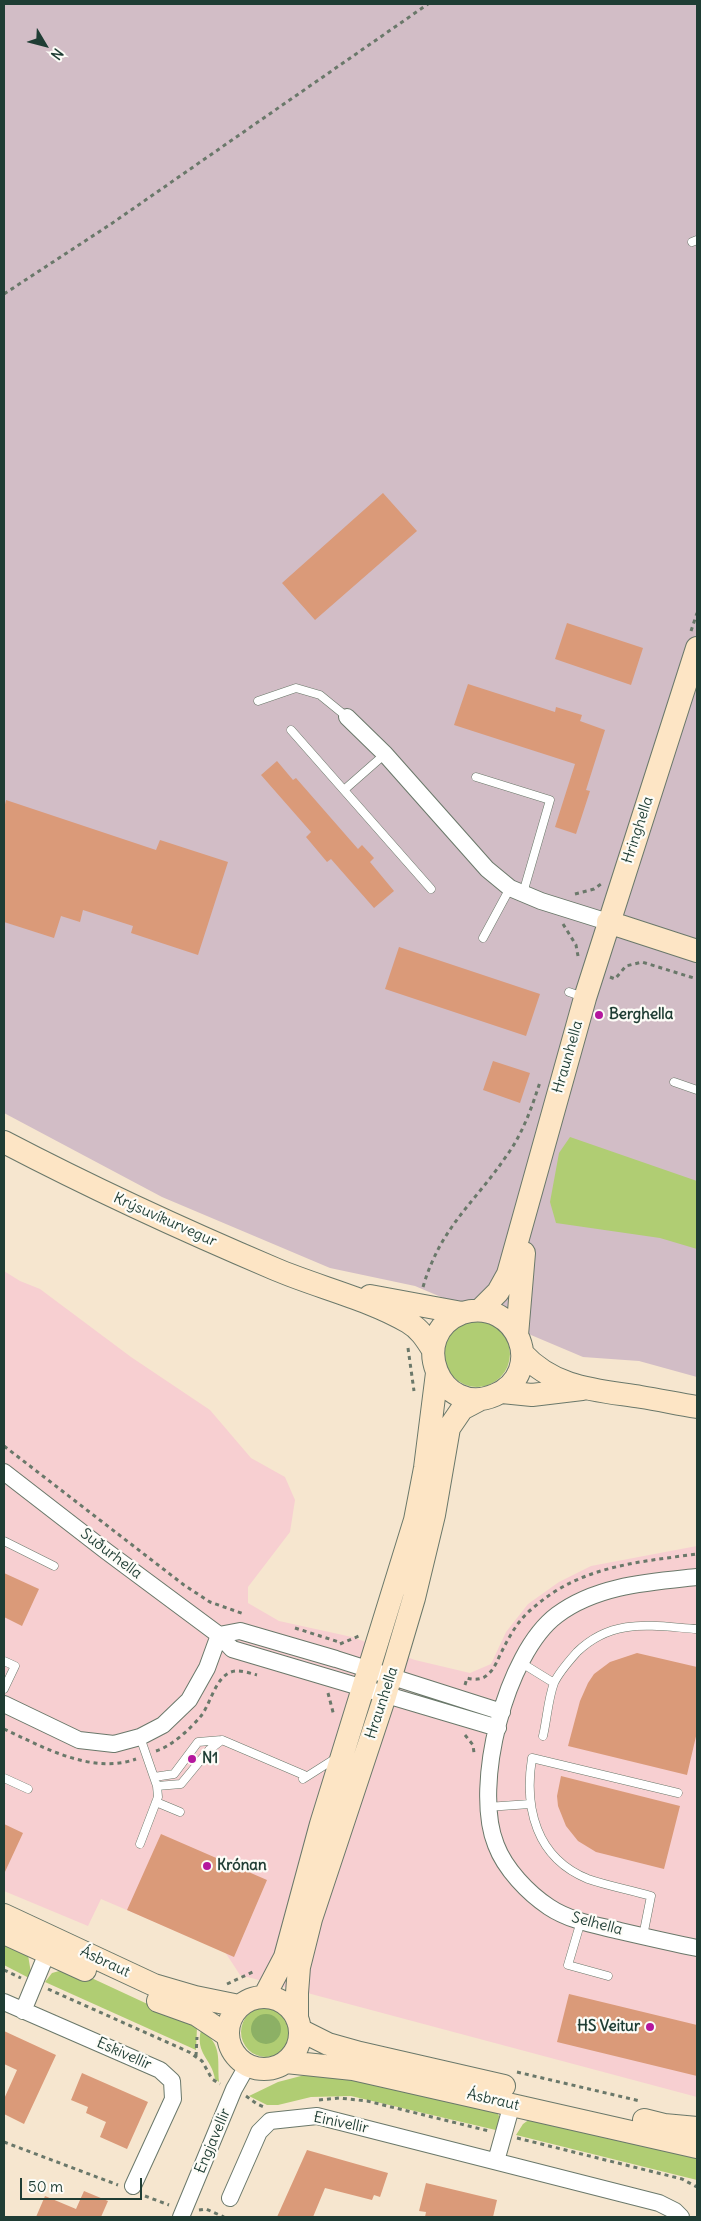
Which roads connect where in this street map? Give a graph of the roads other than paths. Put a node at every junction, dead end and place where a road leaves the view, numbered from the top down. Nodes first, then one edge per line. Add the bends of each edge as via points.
1 (697, 648) edge
2 (258, 701) dead end
3 (347, 717) joint
4 (290, 730) dead end
5 (385, 754) junction
6 (476, 777) dead end
7 (344, 790) junction
8 (431, 889) dead end
9 (517, 891) junction
10 (608, 922) junction
11 (483, 938) dead end
12 (697, 951) edge
13 (674, 1082) dead end
14 (697, 1090) edge
15 (4, 1142) edge
16 (530, 1193) junction
17 (330, 1289) junction
18 (471, 1312) junction
19 (520, 1344) junction
20 (433, 1350) junction
21 (437, 1373) junction
22 (583, 1389) junction
23 (492, 1395) junction
24 (697, 1407) edge
25 (4, 1472) edge
26 (4, 1541) edge
27 (54, 1566) dead end
28 (697, 1576) edge
29 (697, 1629) edge
30 (219, 1635) junction
31 (4, 1661) edge
32 (520, 1661) junction
33 (365, 1679) junction
34 (554, 1683) junction
35 (388, 1686) junction
36 (4, 1689) edge
37 (4, 1704) edge
38 (502, 1712) junction
39 (498, 1728) junction
40 (543, 1736) dead end
41 (140, 1737) junction
42 (222, 1740) junction
43 (342, 1754) junction
44 (154, 1777) junction
45 (4, 1778) edge
46 (157, 1786) junction
47 (28, 1789) dead end
48 (678, 1792) dead end
49 (156, 1802) junction
50 (530, 1804) junction
51 (487, 1807) junction
52 (180, 1812) dead end
53 (140, 1844) dead end
54 (4, 1916) edge
55 (581, 1921) junction
56 (4, 1933) edge
57 (643, 1936) junction
58 (697, 1948) edge
59 (46, 1953) junction
60 (608, 1976) dead end
61 (264, 1997) junction
62 (4, 2002) edge
63 (240, 2006) junction
64 (23, 2010) junction
65 (299, 2025) junction
66 (227, 2035) junction
67 (286, 2062) junction
68 (247, 2066) junction
69 (512, 2104) junction
70 (697, 2128) edge
71 (697, 2148) edge
72 (496, 2161) junction
73 (131, 2189) road end
74 (230, 2198) dead end
75 (182, 2214) edge
76 (681, 2217) edge

1 - 10 street, Hringhella
2 - 3 lane via 296,688 320,694
3 - 5 street
4 - 7 lane
5 - 7 lane
5 - 9 street via 487,869
6 - 9 lane via 550,800
7 - 8 lane
9 - 10 street
9 - 11 lane
10 - 12 street
10 - 16 street, Hraunhella via 577,995
13 - 14 lane
15 - 17 street, Krýsuvíkurvegur via 137,1209
16 - 18 street, Hraunhella via 504,1284
16 - 19 street, Hraunhella
17 - 18 street, Krýsuvíkurvegur
17 - 20 street, Krýsuvíkurvegur via 407,1322 425,1337
18 - 19 street via 501,1317
18 - 20 street via 451,1319 442,1327
19 - 22 street via 535,1366
19 - 23 street via 517,1375
20 - 21 street
21 - 23 street via 454,1393 465,1397
21 - 33 street, Hraunhella via 415,1520
22 - 23 street via 532,1395
22 - 24 street
23 - 35 street, Hraunhella via 462,1408 449,1428 434,1515
25 - 30 street, Suðurhella
26 - 27 lane
28 - 32 street, Selhella via 614,1589 585,1598 557,1615 533,1639
29 - 34 lane via 637,1625 612,1630 584,1647
30 - 33 street via 240,1631
30 - 41 street via 207,1668 189,1700 163,1725
31 - 36 lane via 14,1666
32 - 34 lane
32 - 38 street, Selhella
33 - 35 street
33 - 43 street, Hraunhella
34 - 40 lane
35 - 38 street
35 - 39 street
35 - 65 street, Hraunhella via 311,1919 296,1993
37 - 41 street via 79,1740 114,1744
38 - 39 street, Selhella
39 - 51 street, Selhella
41 - 44 lane
42 - 43 lane via 303,1777
42 - 44 lane via 198,1742 174,1774
42 - 46 lane via 209,1750 182,1784
43 - 61 street, Hraunhella via 285,1957
44 - 46 lane
45 - 47 lane
46 - 49 lane
48 - 50 lane via 532,1758
49 - 52 lane
49 - 53 lane
50 - 51 lane
50 - 57 lane via 546,1844 565,1865 589,1879 651,1896
51 - 55 street, Selhella via 496,1845 520,1882 549,1907
54 - 63 street, Ásbraut via 154,1985
55 - 57 street, Selhella
55 - 60 lane via 568,1966
56 - 59 street, Ásbraut
57 - 58 street, Selhella
59 - 64 street
59 - 66 street, Ásbraut via 144,1996 197,2015
61 - 63 street
61 - 65 street via 287,2006
62 - 64 street, Eskivellir
63 - 66 street via 230,2019
64 - 73 street, Eskivellir via 160,2070 172,2081 174,2099
65 - 67 street via 297,2048
65 - 70 street, Ásbraut via 328,2044 360,2054 664,2125
66 - 68 street via 230,2048
67 - 68 street via 267,2070
67 - 69 street, Ásbraut via 353,2069
68 - 75 street, Engjavellir via 234,2089
69 - 71 street, Ásbraut
69 - 72 street
72 - 74 street, Einivellir via 317,2116 298,2117 270,2121 259,2132
72 - 76 street, Einivellir via 659,2204

